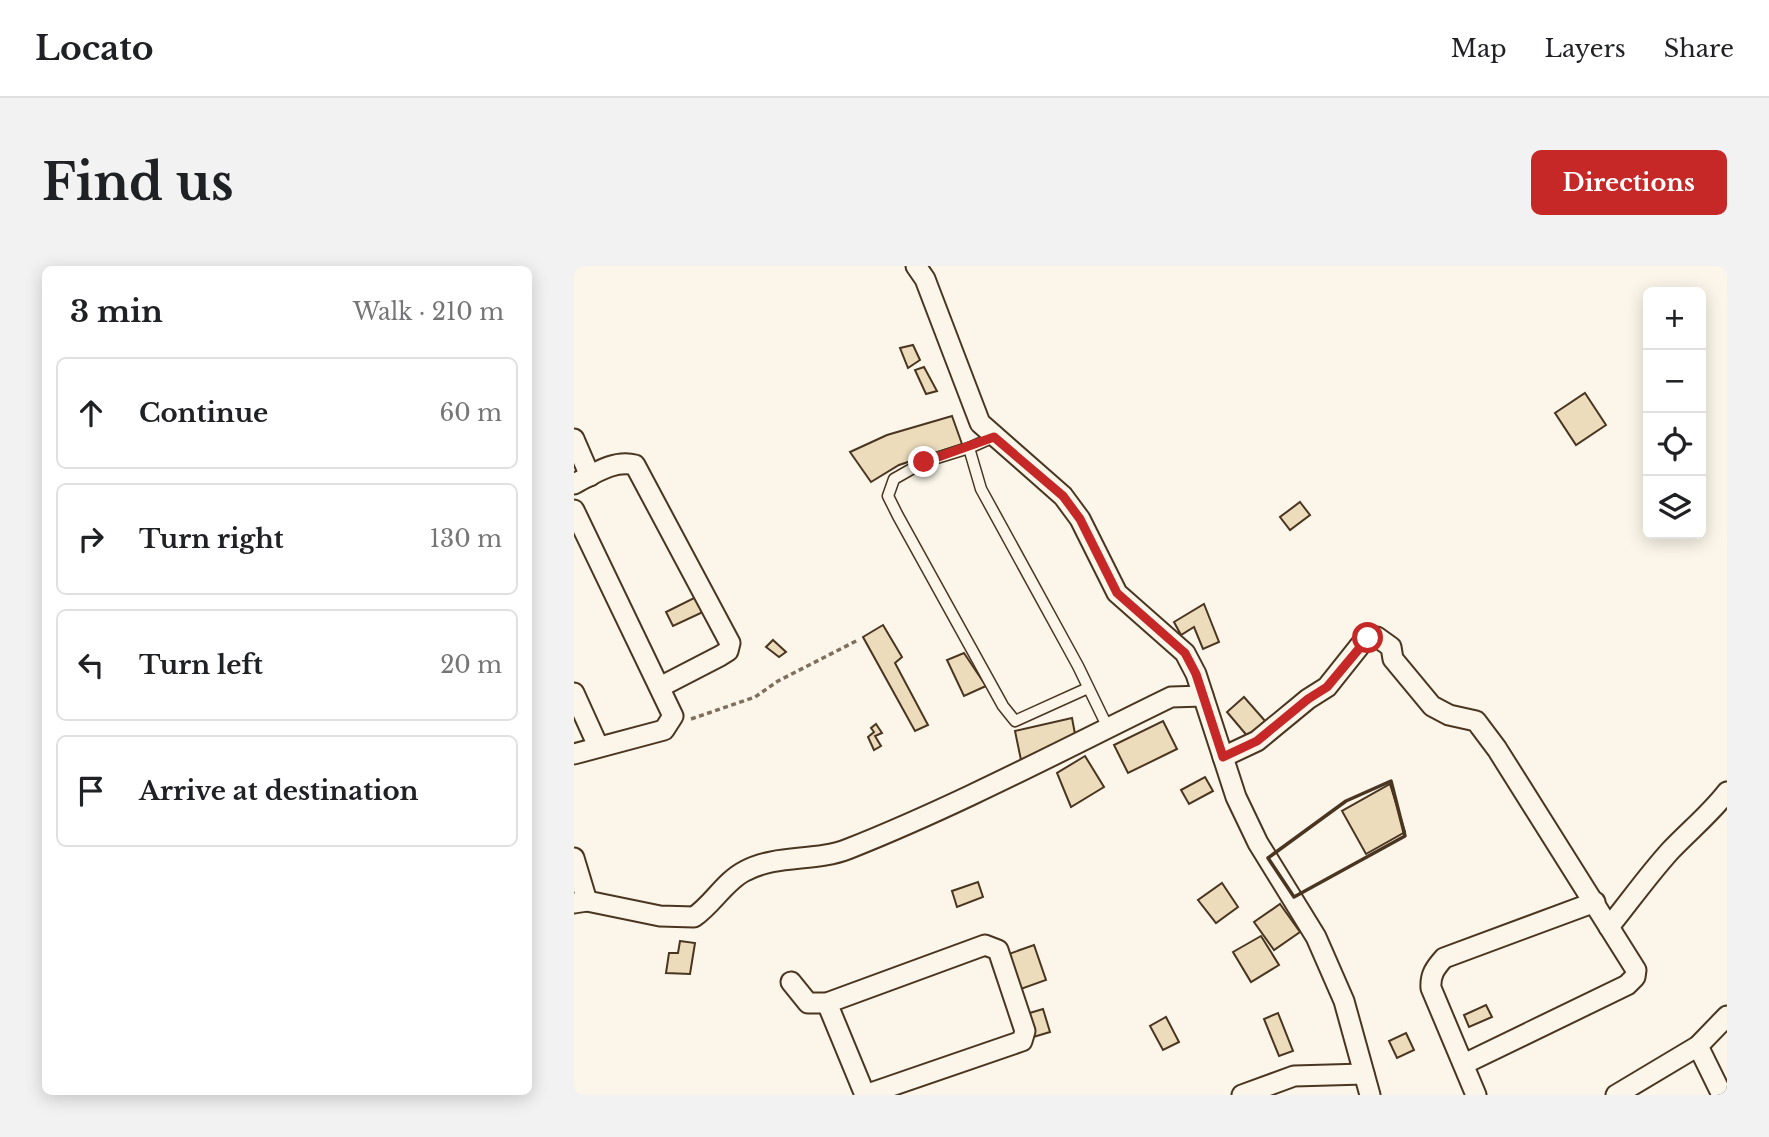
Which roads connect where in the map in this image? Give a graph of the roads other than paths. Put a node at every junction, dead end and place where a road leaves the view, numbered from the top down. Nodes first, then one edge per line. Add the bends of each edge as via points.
1 (916, 266) edge
2 (994, 437) junction
3 (574, 439) edge
4 (970, 448) junction
5 (582, 480) edge
6 (574, 510) edge
7 (660, 687) junction
8 (1088, 688) junction
9 (574, 693) edge
10 (1203, 695) junction
11 (1108, 728) junction
12 (598, 746) junction
13 (574, 754) edge
14 (1223, 757) junction
15 (1727, 792) edge
16 (574, 858) edge
17 (581, 902) edge
18 (1595, 902) junction
19 (1609, 927) junction
20 (791, 982) dead end
21 (827, 1003) junction
22 (1727, 1016) edge
23 (1698, 1046) junction
24 (1464, 1064) junction
25 (1364, 1074) junction
26 (865, 1095) edge
27 (1242, 1095) edge
28 (1370, 1095) edge
29 (1476, 1095) edge
30 (1616, 1095) edge
31 (1722, 1095) edge

1 - 2 street via 980,423
2 - 4 lane
2 - 10 street via 1063,496 1080,519 1117,593 1185,653
3 - 5 street
4 - 8 lane via 981,489
4 - 8 lane via 924,462 894,479 888,496 1015,721
5 - 7 street via 611,466 635,465 730,643 728,651
6 - 7 street
7 - 12 street via 673,716 669,727
8 - 11 lane
9 - 12 street
10 - 11 street via 1171,697
10 - 14 street
11 - 17 street via 968,798 846,850 764,863 743,872 694,917
12 - 13 street
14 - 18 street via 1257,741 1327,687 1362,643 1377,637 1391,648 1393,659 1432,706 1476,722
14 - 25 street via 1258,843 1316,937 1344,1001
15 - 19 street via 1709,817 1668,853
16 - 17 street
18 - 19 street
18 - 24 street via 1444,958 1436,967 1431,988
19 - 24 street via 1636,970 1628,985
20 - 21 street via 808,1003
21 - 26 street
21 - 26 street via 985,944 998,950 1025,1031 1022,1041
22 - 23 street
23 - 30 street
23 - 31 street
24 - 29 street
25 - 27 street via 1294,1076
25 - 28 street

